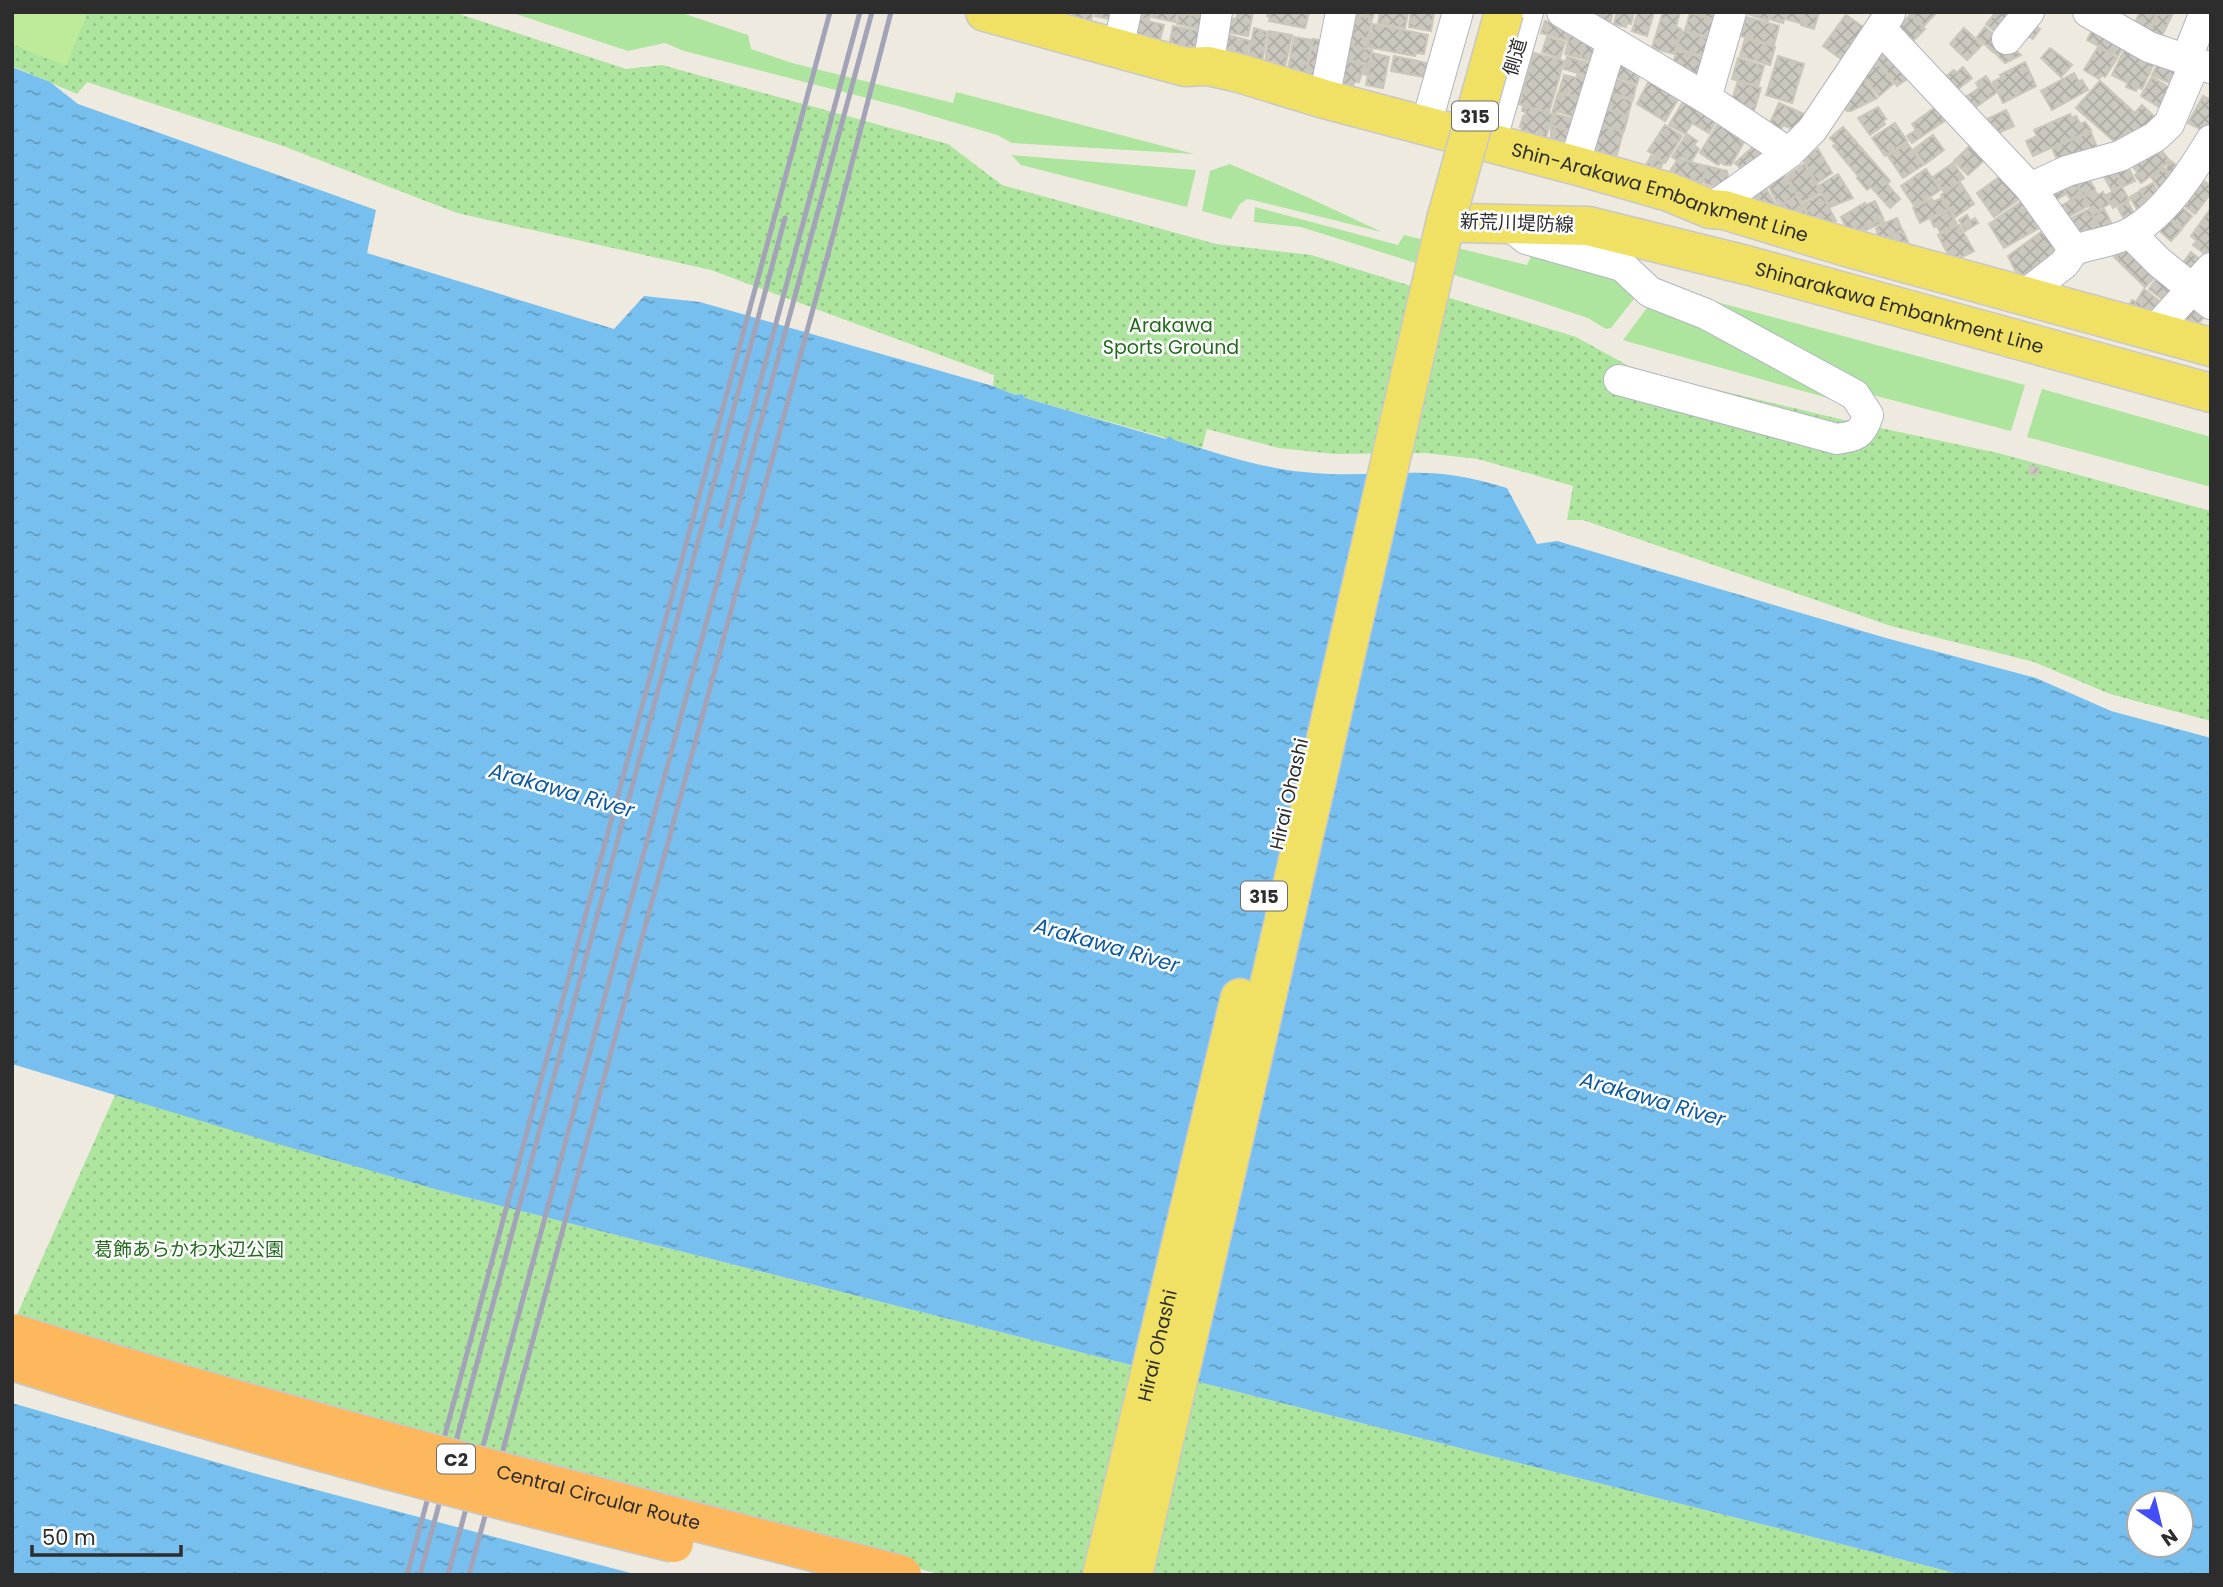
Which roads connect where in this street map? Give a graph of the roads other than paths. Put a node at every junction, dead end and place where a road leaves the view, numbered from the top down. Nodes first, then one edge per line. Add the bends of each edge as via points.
1 (1126, 12) edge
2 (1217, 12) edge
3 (1341, 12) edge
4 (1458, 12) edge
5 (1483, 12) edge
6 (1504, 12) edge
7 (1528, 12) edge
8 (1562, 12) edge
9 (1731, 12) edge
10 (2088, 12) edge
11 (2205, 12) edge
12 (1000, 14) edge
13 (1887, 17) edge
14 (1612, 42) junction
15 (1118, 49) junction
16 (2197, 63) edge
17 (1208, 66) junction
18 (1706, 98) junction
19 (1324, 99) junction
20 (1426, 125) junction
21 (2211, 140) edge
22 (1491, 142) junction
23 (1789, 153) junction
24 (1574, 164) junction
25 (2203, 174) edge
26 (2030, 188) junction
27 (1710, 209) junction
28 (1436, 218) junction
29 (1507, 224) junction
30 (2130, 233) junction
31 (2074, 250) junction
32 (2205, 287) edge
33 (2023, 296) junction
34 (2153, 332) junction
35 (2211, 347) edge
36 (1619, 380) dead end
37 (2211, 393) edge
38 (12, 1333) edge
39 (12, 1361) edge
40 (801, 1575) edge
41 (902, 1575) edge
42 (1102, 1575) edge
43 (1133, 1575) edge

1 - 15 street
2 - 17 street
3 - 19 street
4 - 20 street
5 - 28 main road, 315
6 - 28 main road, 315, bridge
7 - 22 street, 側道
8 - 14 street
9 - 18 street
10 - 16 street via 2149,47
11 - 16 street
12 - 15 main road, Shin-Arakawa Embankment Line
13 - 23 street via 1812,130
13 - 26 street
14 - 18 street
14 - 24 street
15 - 17 main road, Shin-Arakawa Embankment Line via 1185,67
16 - 26 street via 2169,124 2155,138 2120,156 2067,171
17 - 19 main road, Shin-Arakawa Embankment Line
18 - 23 street
19 - 20 main road, Shin-Arakawa Embankment Line
20 - 22 main road, Shin-Arakawa Embankment Line
21 - 25 street
22 - 24 main road, Shin-Arakawa Embankment Line
23 - 27 street
24 - 27 main road, Shin-Arakawa Embankment Line
25 - 30 street
26 - 31 street
27 - 33 main road, Shin-Arakawa Embankment Line
28 - 29 main road, 新荒川堤防線
28 - 42 main road, Hirai Ohashi / 315
28 - 43 main road, Hirai Ohashi / 315
29 - 36 street via 1526,239 1622,266 1650,292 1706,314 1855,395 1868,415 1864,429 1853,437 1837,439
29 - 37 main road, Shinarakawa Embankment Line via 1588,226
30 - 31 street
30 - 32 street via 2159,262
31 - 33 street via 2064,264
32 - 34 street
33 - 34 main road, Shin-Arakawa Embankment Line
34 - 35 main road, Shin-Arakawa Embankment Line
38 - 41 highway, Central Circular Route / C2, bridge via 395,1444
39 - 40 highway, Central Circular Route / C2, bridge via 385,1469

